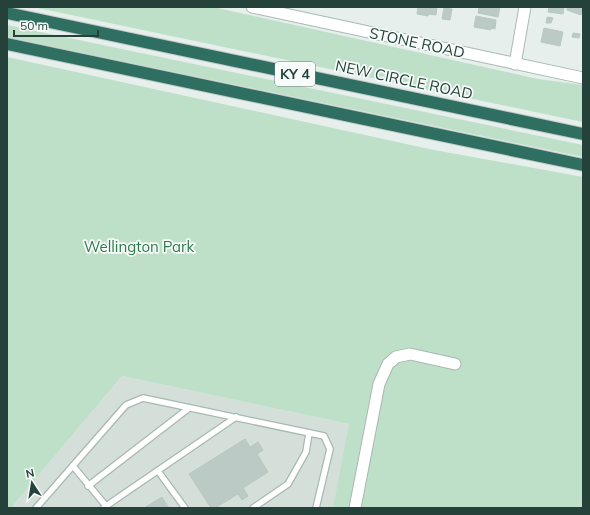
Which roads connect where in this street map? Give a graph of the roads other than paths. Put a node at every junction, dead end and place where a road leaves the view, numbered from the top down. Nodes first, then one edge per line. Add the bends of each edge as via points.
1 (252, 7) edge
2 (525, 7) edge
3 (7, 13) edge
4 (7, 44) edge
5 (515, 64) junction
6 (583, 78) edge
7 (583, 134) edge
8 (583, 165) edge
9 (455, 364) dead end
10 (189, 408) junction
11 (236, 417) junction
12 (309, 433) junction
13 (73, 466) junction
14 (158, 470) junction
15 (88, 486) junction
16 (105, 507) edge
17 (36, 508) edge
18 (185, 508) edge
19 (253, 508) edge
20 (316, 508) edge
21 (354, 508) edge

1 - 5 street, STONE ROAD
2 - 5 street
3 - 7 highway, NEW CIRCLE ROAD / KY 4
4 - 8 highway, KY 4
5 - 6 street, STONE ROAD
9 - 21 street via 410,354 396,357 388,364 379,384
10 - 11 lane
10 - 13 lane via 143,398 126,406
10 - 15 lane
11 - 12 lane
11 - 14 lane
12 - 19 lane via 306,452 288,484
12 - 20 lane via 324,436 330,449
13 - 15 lane
13 - 17 lane
14 - 16 lane
14 - 18 lane
15 - 16 lane

